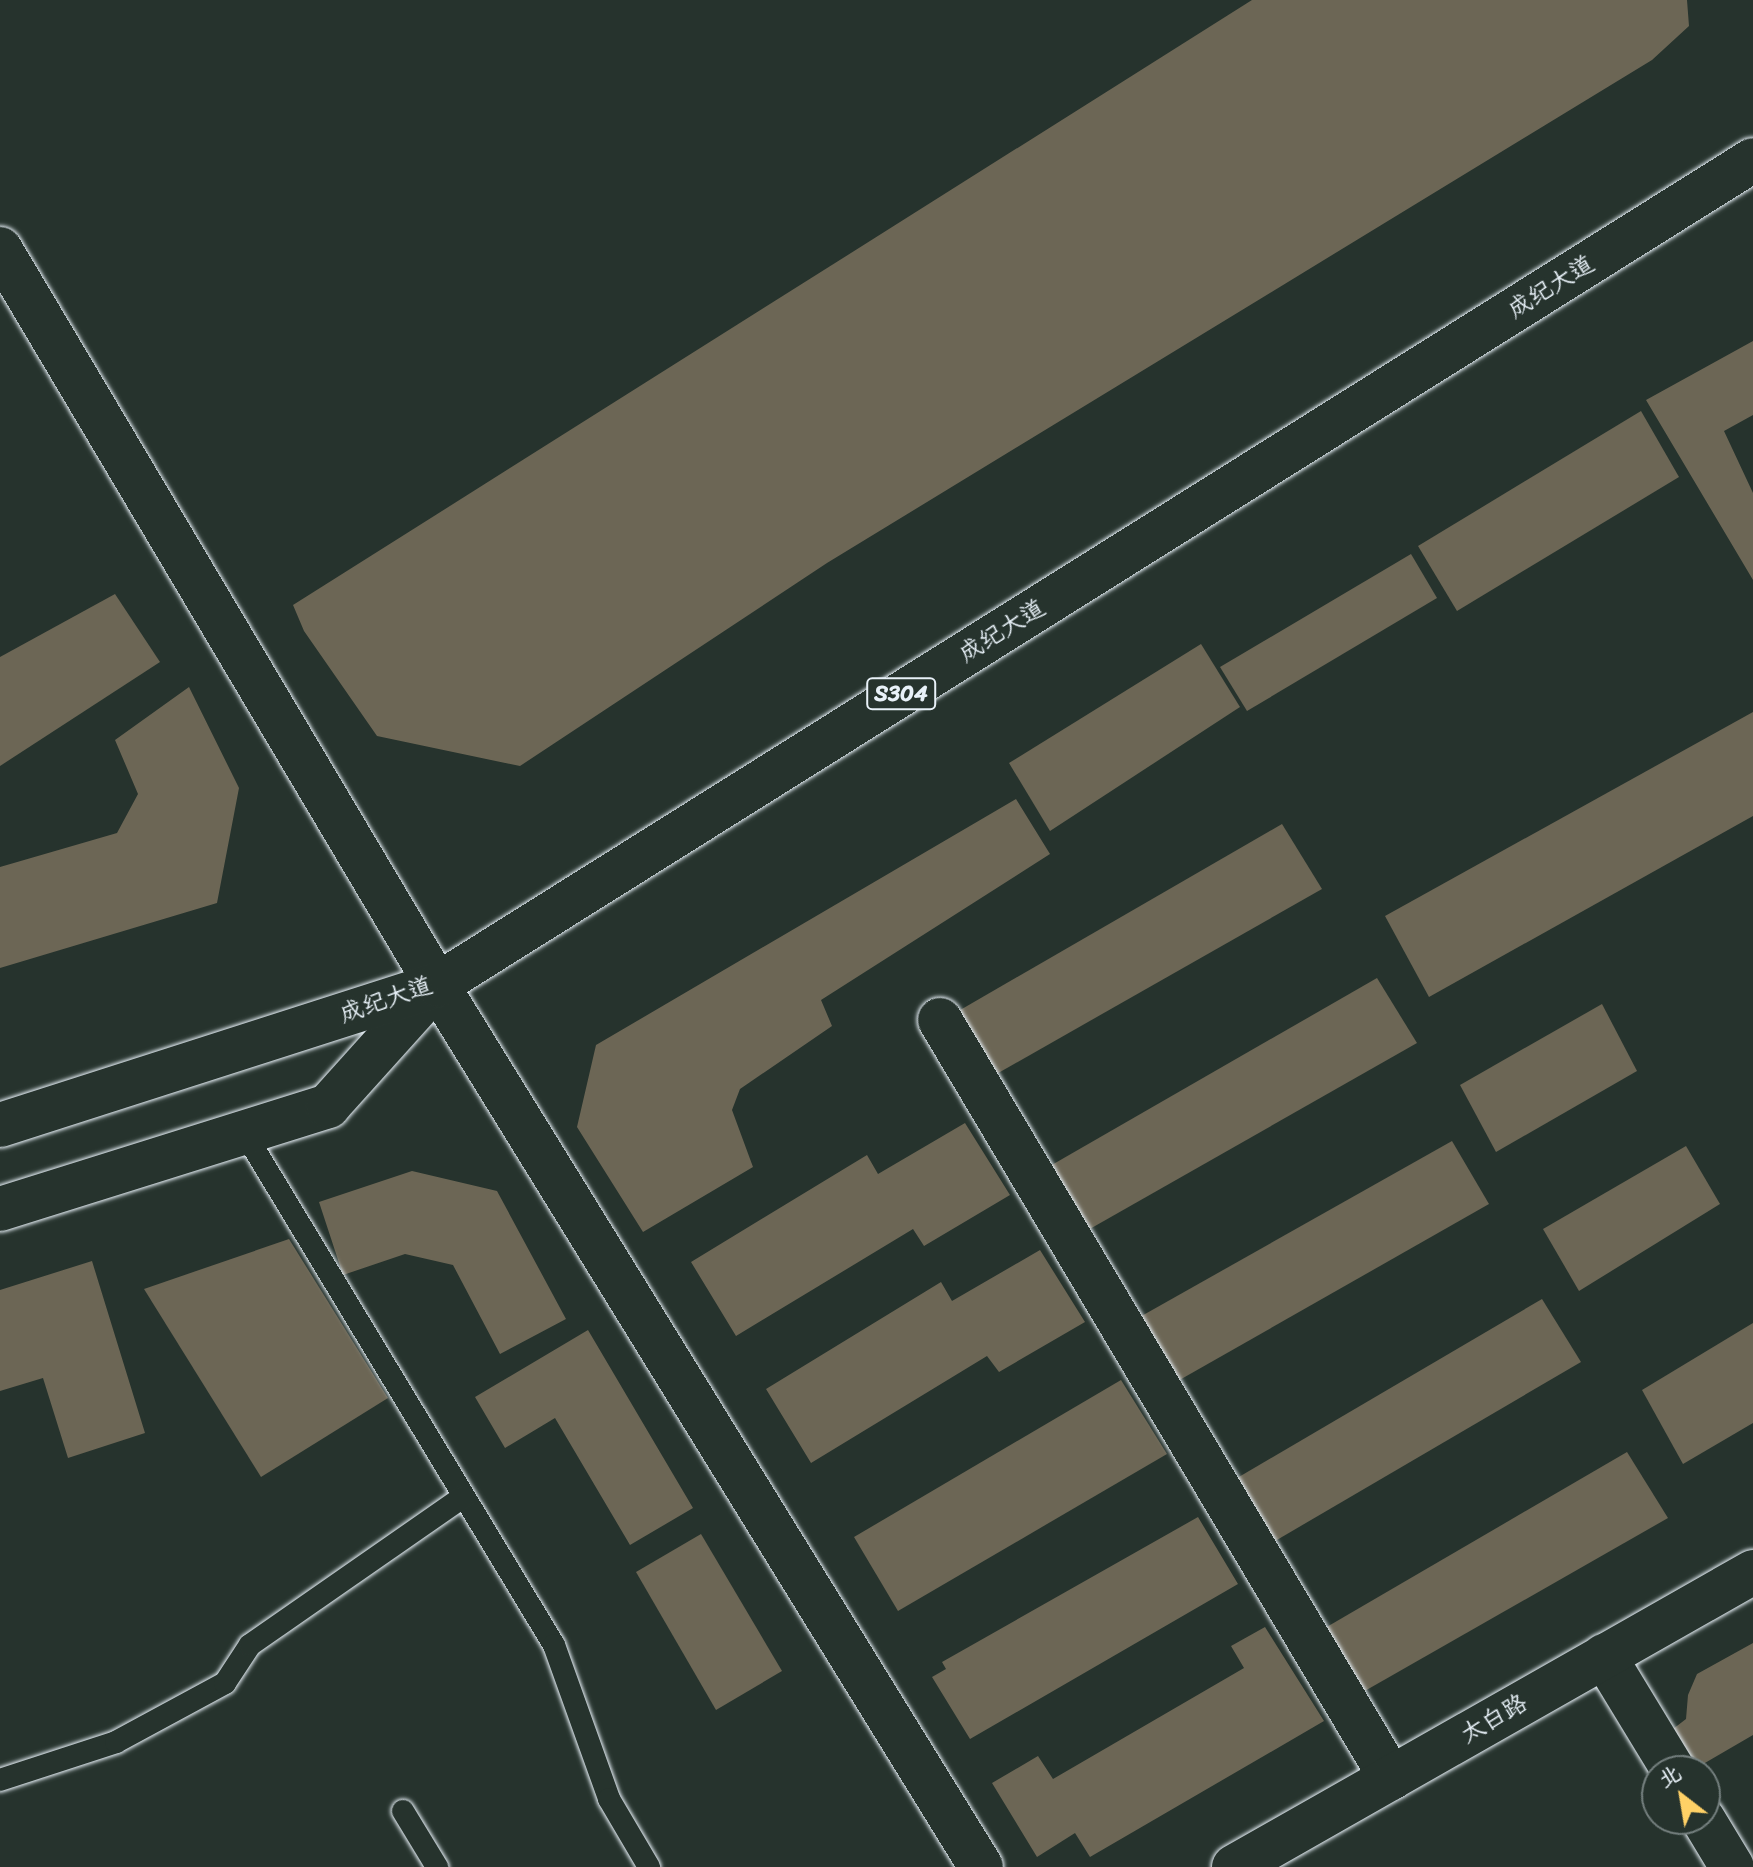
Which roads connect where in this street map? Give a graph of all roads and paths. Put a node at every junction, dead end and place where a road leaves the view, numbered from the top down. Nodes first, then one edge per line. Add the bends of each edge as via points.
1 (1753, 160) edge
2 (0, 249) edge
3 (437, 985) junction
4 (940, 1020) dead end
5 (0, 1125) edge
6 (244, 1132) junction
7 (0, 1209) edge
8 (463, 1497) junction
9 (1753, 1572) edge
10 (1604, 1656) junction
11 (1664, 1755) edge
12 (1391, 1778) junction
13 (0, 1780) edge
14 (403, 1811) dead end
15 (1713, 1835) edge
16 (437, 1867) edge
17 (649, 1867) edge
18 (981, 1867) edge
19 (1234, 1867) edge
20 (1732, 1867) edge

1 - 3 main road, 成纪大道 / S304
2 - 3 main road
3 - 5 main road, 成纪大道 / S304
3 - 6 main road via 328,1106
3 - 18 main road
4 - 12 main road
6 - 7 main road
6 - 8 lane
8 - 13 lane via 250,1645 225,1683 116,1742
8 - 17 lane via 554,1645 609,1799
9 - 10 main road, 太白路
10 - 11 main road
10 - 12 main road, 太白路
12 - 19 main road, 太白路
14 - 16 lane
15 - 20 main road

